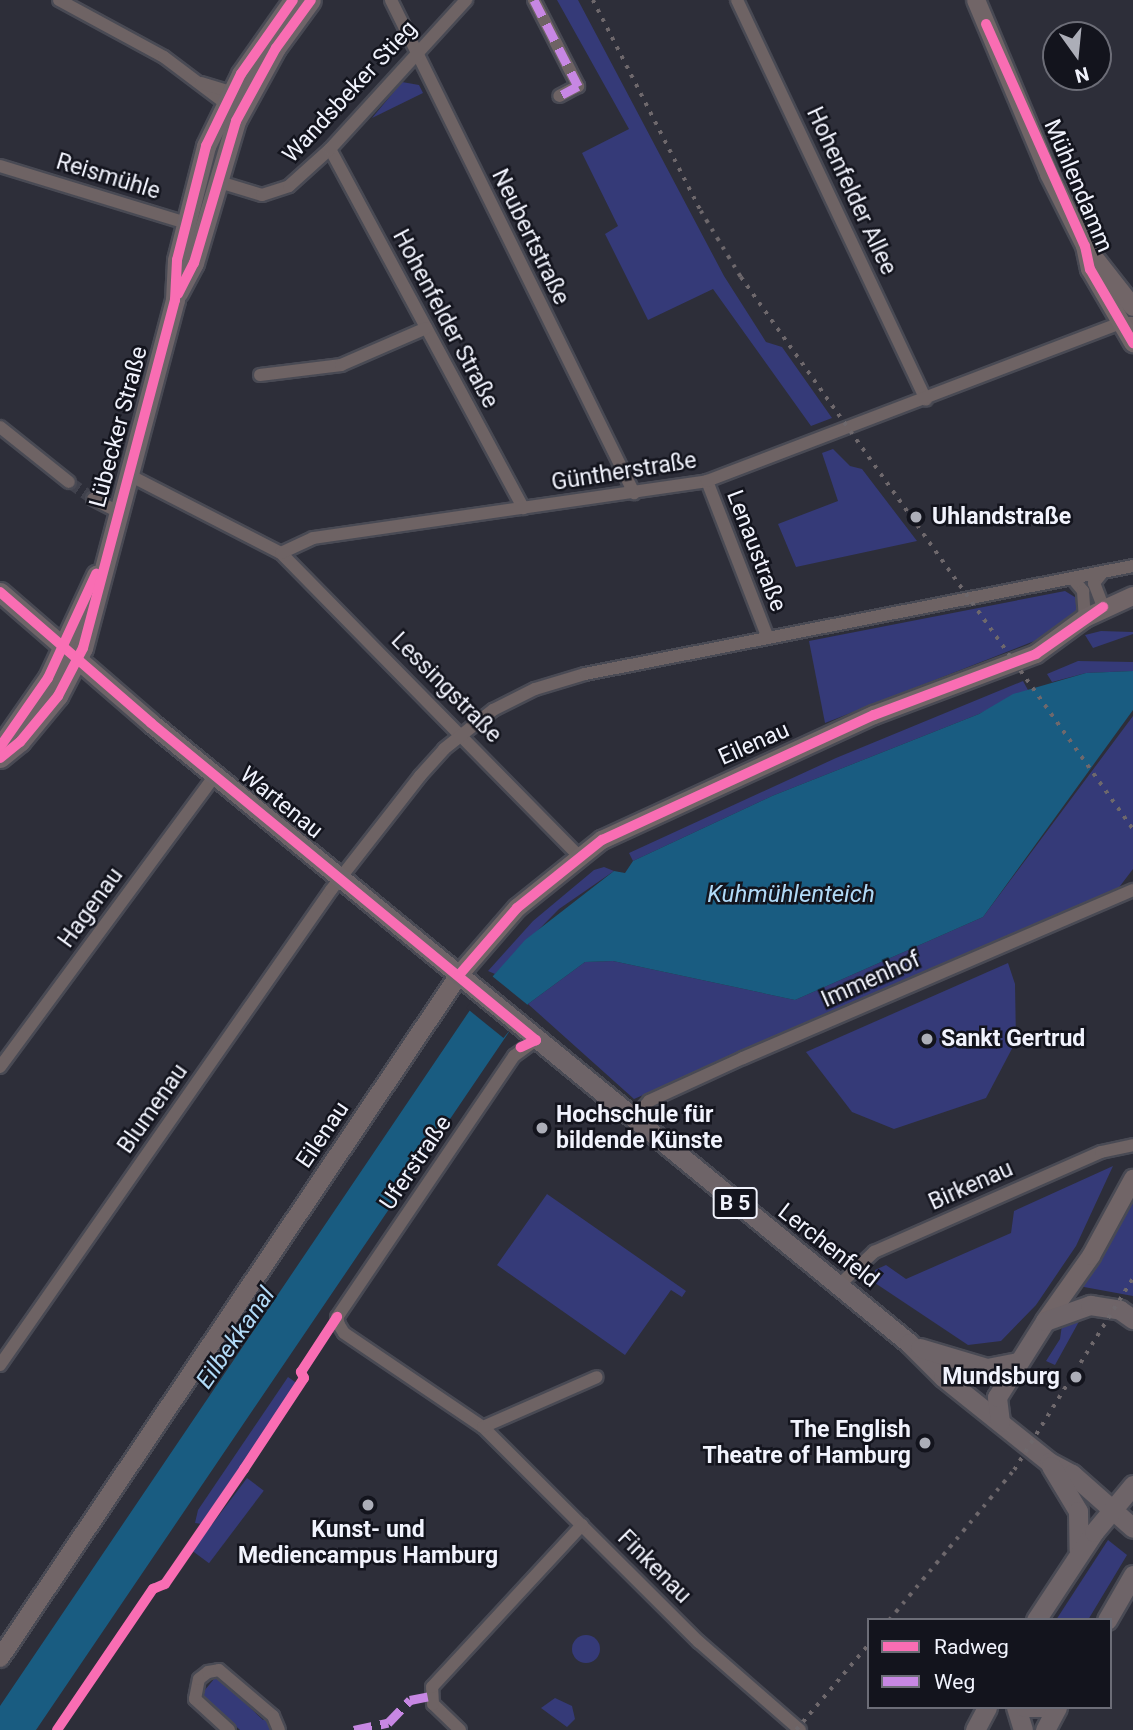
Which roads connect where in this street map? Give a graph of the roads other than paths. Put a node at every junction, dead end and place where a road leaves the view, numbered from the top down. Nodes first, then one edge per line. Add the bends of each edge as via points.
1 (59, 0) edge
2 (293, 0) edge
3 (311, 0) edge
4 (391, 0) edge
5 (466, 0) edge
6 (534, 0) edge
7 (737, 0) edge
8 (976, 0) edge
9 (418, 51) junction
10 (559, 96) dead end
11 (228, 97) junction
12 (236, 121) junction
13 (330, 149) junction
14 (0, 166) edge
15 (216, 181) junction
16 (195, 225) junction
17 (1085, 246) junction
18 (1133, 307) edge
19 (1127, 323) edge
20 (426, 328) junction
21 (1133, 343) edge
22 (260, 375) dead end
23 (926, 400) junction
24 (0, 427) edge
25 (129, 475) junction
26 (707, 481) junction
27 (69, 482) tunnel mouth
28 (634, 493) junction
29 (93, 499) tunnel mouth
30 (523, 508) junction
31 (118, 512) junction
32 (281, 553) junction
33 (102, 565) junction
34 (1133, 566) edge
35 (1102, 573) junction
36 (1073, 579) junction
37 (0, 592) edge
38 (1133, 596) edge
39 (1103, 607) junction
40 (1085, 618) junction
41 (766, 636) junction
42 (63, 647) junction
43 (78, 661) junction
44 (462, 734) junction
45 (0, 747) edge
46 (0, 758) edge
47 (215, 775) junction
48 (578, 855) junction
49 (342, 879) junction
50 (1133, 890) edge
51 (459, 975) junction
52 (536, 1040) junction
53 (0, 1067) edge
54 (632, 1119) junction
55 (1133, 1145) edge
56 (1133, 1179) edge
57 (838, 1286) junction
58 (337, 1317) joint
59 (1133, 1319) edge
60 (1045, 1321) junction
61 (909, 1343) junction
62 (1017, 1362) junction
63 (0, 1365) edge
64 (597, 1377) dead end
65 (1000, 1422) junction
66 (483, 1427) junction
67 (1049, 1462) junction
68 (1133, 1485) edge
69 (1112, 1509) junction
70 (582, 1525) junction
71 (1133, 1528) edge
72 (1078, 1555) junction
73 (1133, 1575) edge
74 (1038, 1618) edge
75 (1108, 1618) edge
76 (0, 1658) edge
77 (986, 1709) edge
78 (1017, 1709) edge
79 (1053, 1709) edge
80 (229, 1730) edge
81 (279, 1730) edge
82 (460, 1730) edge
83 (800, 1730) edge
84 (975, 1730) edge
85 (1023, 1730) edge
86 (1045, 1730) edge

1 - 11 street
2 - 11 main road, Lübecker Straße
3 - 12 main road, Lübecker Straße via 276,48
4 - 9 street, Neubertstraße
5 - 9 street, Wandsbeker Stieg
6 - 10 street via 578,86
7 - 23 street, Hohenfelder Allee
8 - 17 street, Mühlendamm
9 - 13 street, Wandsbeker Stieg
9 - 28 street, Neubertstraße
11 - 12 street
11 - 16 main road, Lübecker Straße via 206,146
12 - 15 main road, Lübecker Straße
13 - 15 street, Wandsbeker Stieg via 289,186 268,195
13 - 20 street, Hohenfelder Straße
14 - 16 street, Reismühle
15 - 16 main road, Lübecker Straße
16 - 25 main road, Lübecker Straße
17 - 18 street, Mühlendamm
17 - 19 street, Mühlendamm via 1090,269
19 - 21 street, Mühlendamm
19 - 23 street, Güntherstraße
20 - 22 street via 341,365
20 - 30 street, Hohenfelder Straße
23 - 26 street, Güntherstraße
24 - 27 street
25 - 31 main road, Lübecker Straße
25 - 32 street
26 - 28 street, Güntherstraße
26 - 41 street, Lenaustraße
28 - 30 street, Güntherstraße
29 - 31 street
30 - 32 street, Güntherstraße via 313,538
31 - 33 main road, Lübecker Straße
32 - 44 street, Lessingstraße
33 - 42 main road, Lübecker Straße via 78,605
33 - 43 main road, Lübecker Straße via 95,615
34 - 35 street
35 - 36 street
35 - 39 street via 1094,583
36 - 40 street via 1083,592
36 - 41 street
37 - 42 main road, B 5
38 - 39 street, Eilenau
39 - 40 street, Eilenau
40 - 48 street, Eilenau via 1037,654 844,727 717,784
41 - 44 street via 535,689 493,709
42 - 43 main road, B 5
42 - 45 main road, Lübecker Straße
43 - 46 main road, Lübecker Straße via 58,696 20,742
43 - 47 main road, Wartenau / B 5
44 - 48 street, Lessingstraße
44 - 49 street via 419,776
47 - 49 main road, Wartenau / B 5
47 - 53 street, Hagenau
48 - 51 street, Eilenau via 517,908
49 - 51 main road, Wartenau / B 5
49 - 63 street, Blumenau
50 - 54 street, Immenhof via 719,1069 649,1101
51 - 52 main road, Lerchenfeld / B 5
51 - 76 street, Eilenau
52 - 54 main road, Lerchenfeld / B 5
52 - 58 street, Uferstraße via 514,1056
54 - 57 main road, Lerchenfeld / B 5
55 - 57 street, Birkenau via 1101,1152 874,1252
56 - 60 street via 1091,1256
57 - 61 main road, Lerchenfeld / B 5
58 - 66 street, Finkenau via 344,1333
59 - 60 main road via 1105,1305 1090,1305
60 - 62 main road
61 - 62 main road, B 5 via 971,1366
61 - 65 main road, Lerchenfeld / B 5
62 - 65 main road via 997,1397
64 - 66 street
65 - 67 main road, Lerchenfeld / B 5
66 - 70 street, Finkenau
67 - 69 main road, Lerchenfeld / B 5 via 1072,1474
67 - 72 main road via 1078,1511
68 - 69 main road
69 - 71 main road, Lerchenfeld / B 5
69 - 72 main road
70 - 82 street via 432,1687 433,1704
70 - 83 street, Finkenau via 699,1642
72 - 74 main road
73 - 75 main road
77 - 84 main road
78 - 85 main road
79 - 86 main road
80 - 81 street via 195,1699 199,1679 219,1670 273,1716

